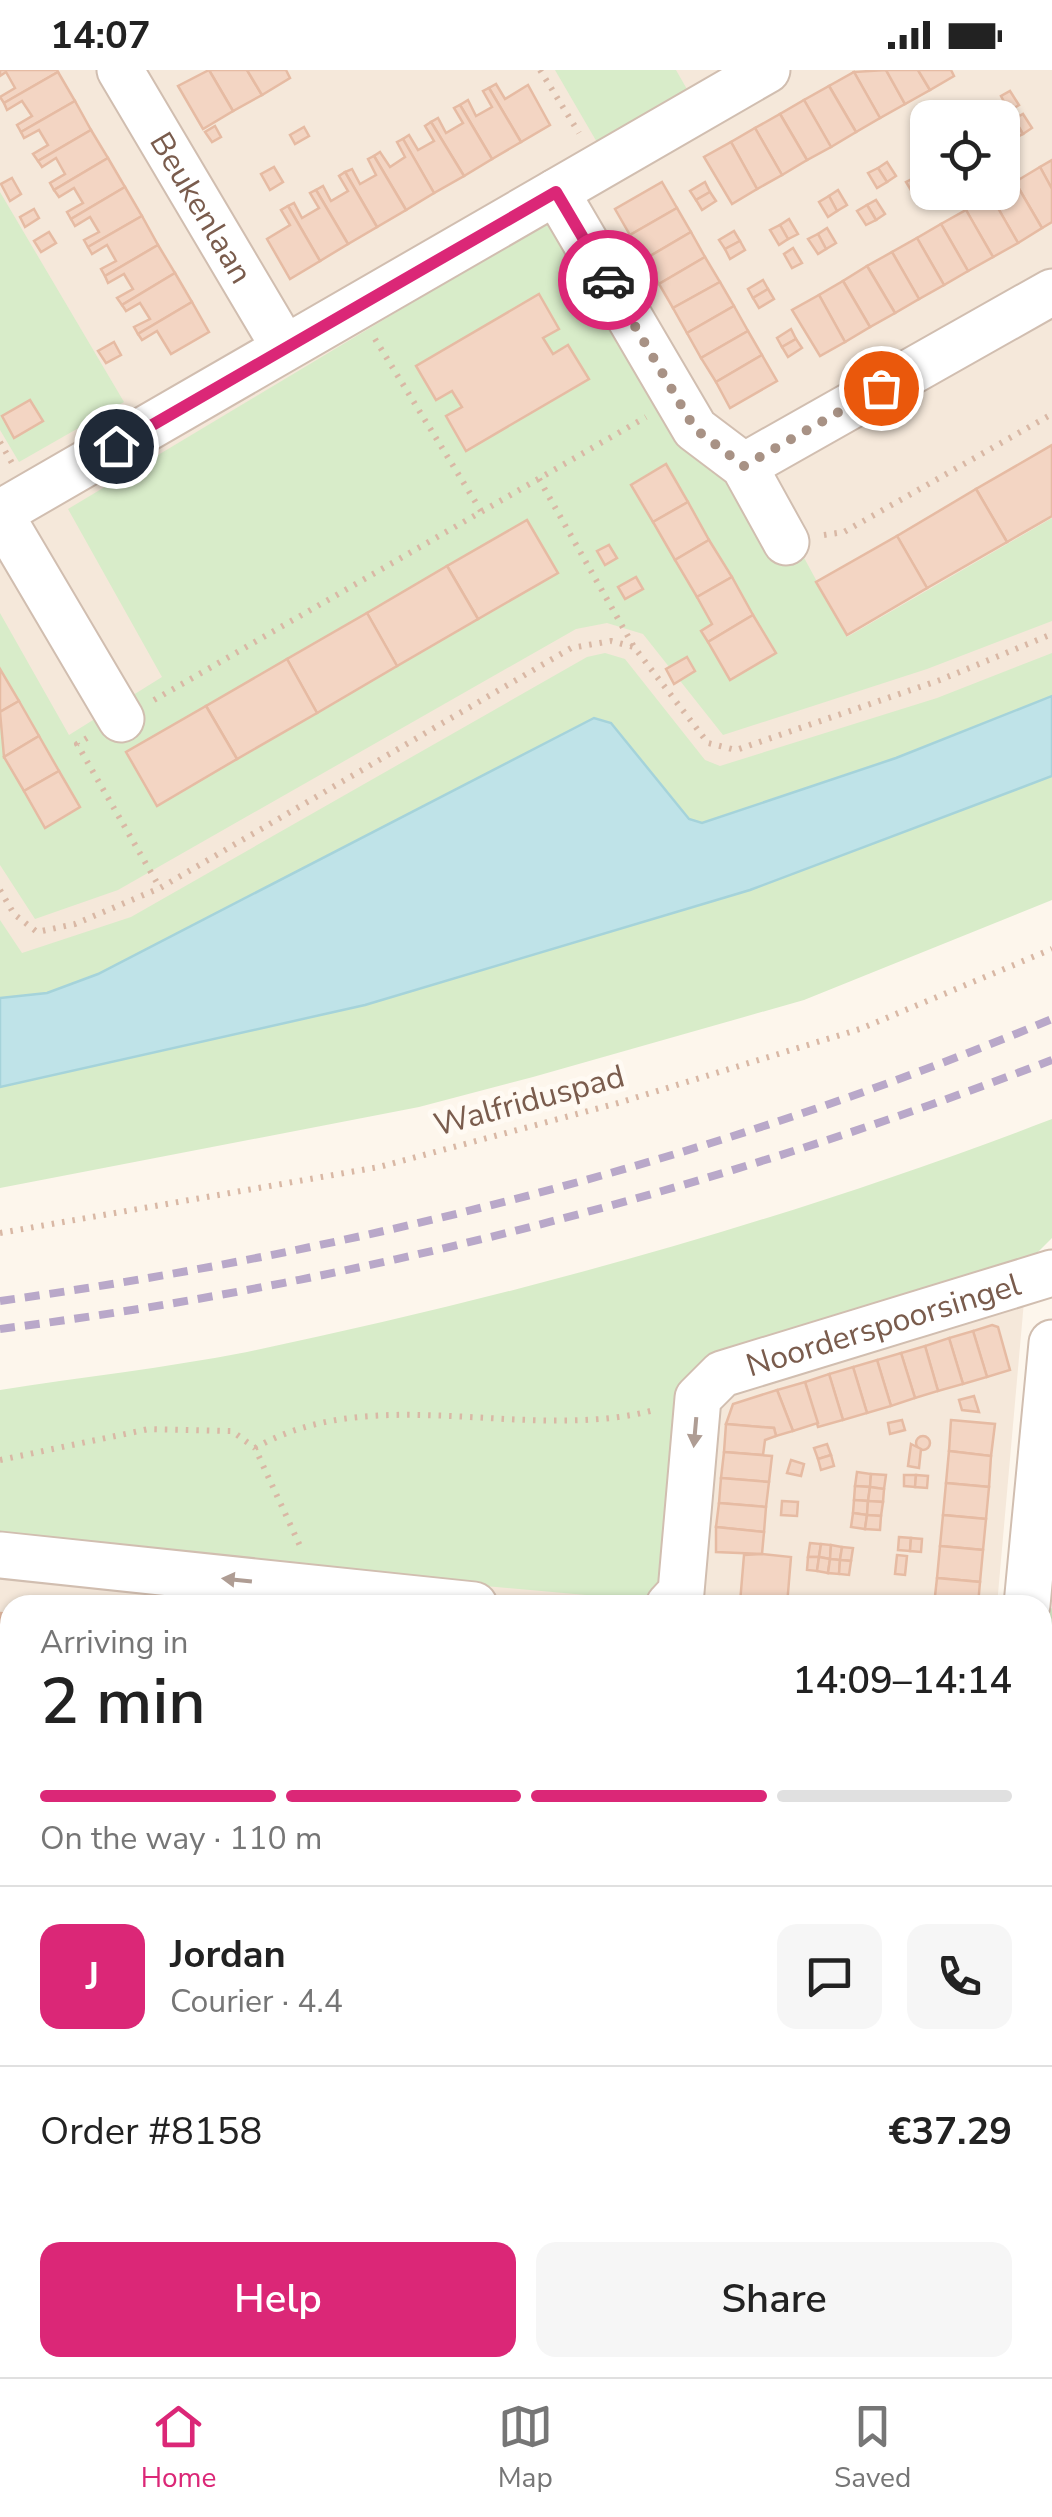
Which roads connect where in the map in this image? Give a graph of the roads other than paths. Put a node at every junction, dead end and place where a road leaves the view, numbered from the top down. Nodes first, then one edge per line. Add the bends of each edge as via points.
1 (120, 70) edge
2 (767, 70) edge
3 (556, 192) junction
4 (1052, 292) edge
5 (284, 347) junction
6 (744, 466) junction
7 (0, 513) edge
8 (786, 542) road end
9 (121, 719) road end
10 (1052, 1273) edge
11 (1052, 1342) edge
12 (0, 1555) edge
13 (1036, 1588) edge
14 (377, 1595) edge
15 (678, 1595) edge

1 - 5 street, Beukenlaan
2 - 3 street
3 - 5 street
3 - 6 street via 695,429
4 - 6 street
5 - 7 street
6 - 8 street
7 - 9 street
10 -> 15 street, Noorderspoorsingel via 722,1374 698,1398
11 - 13 street
14 -> 12 street

